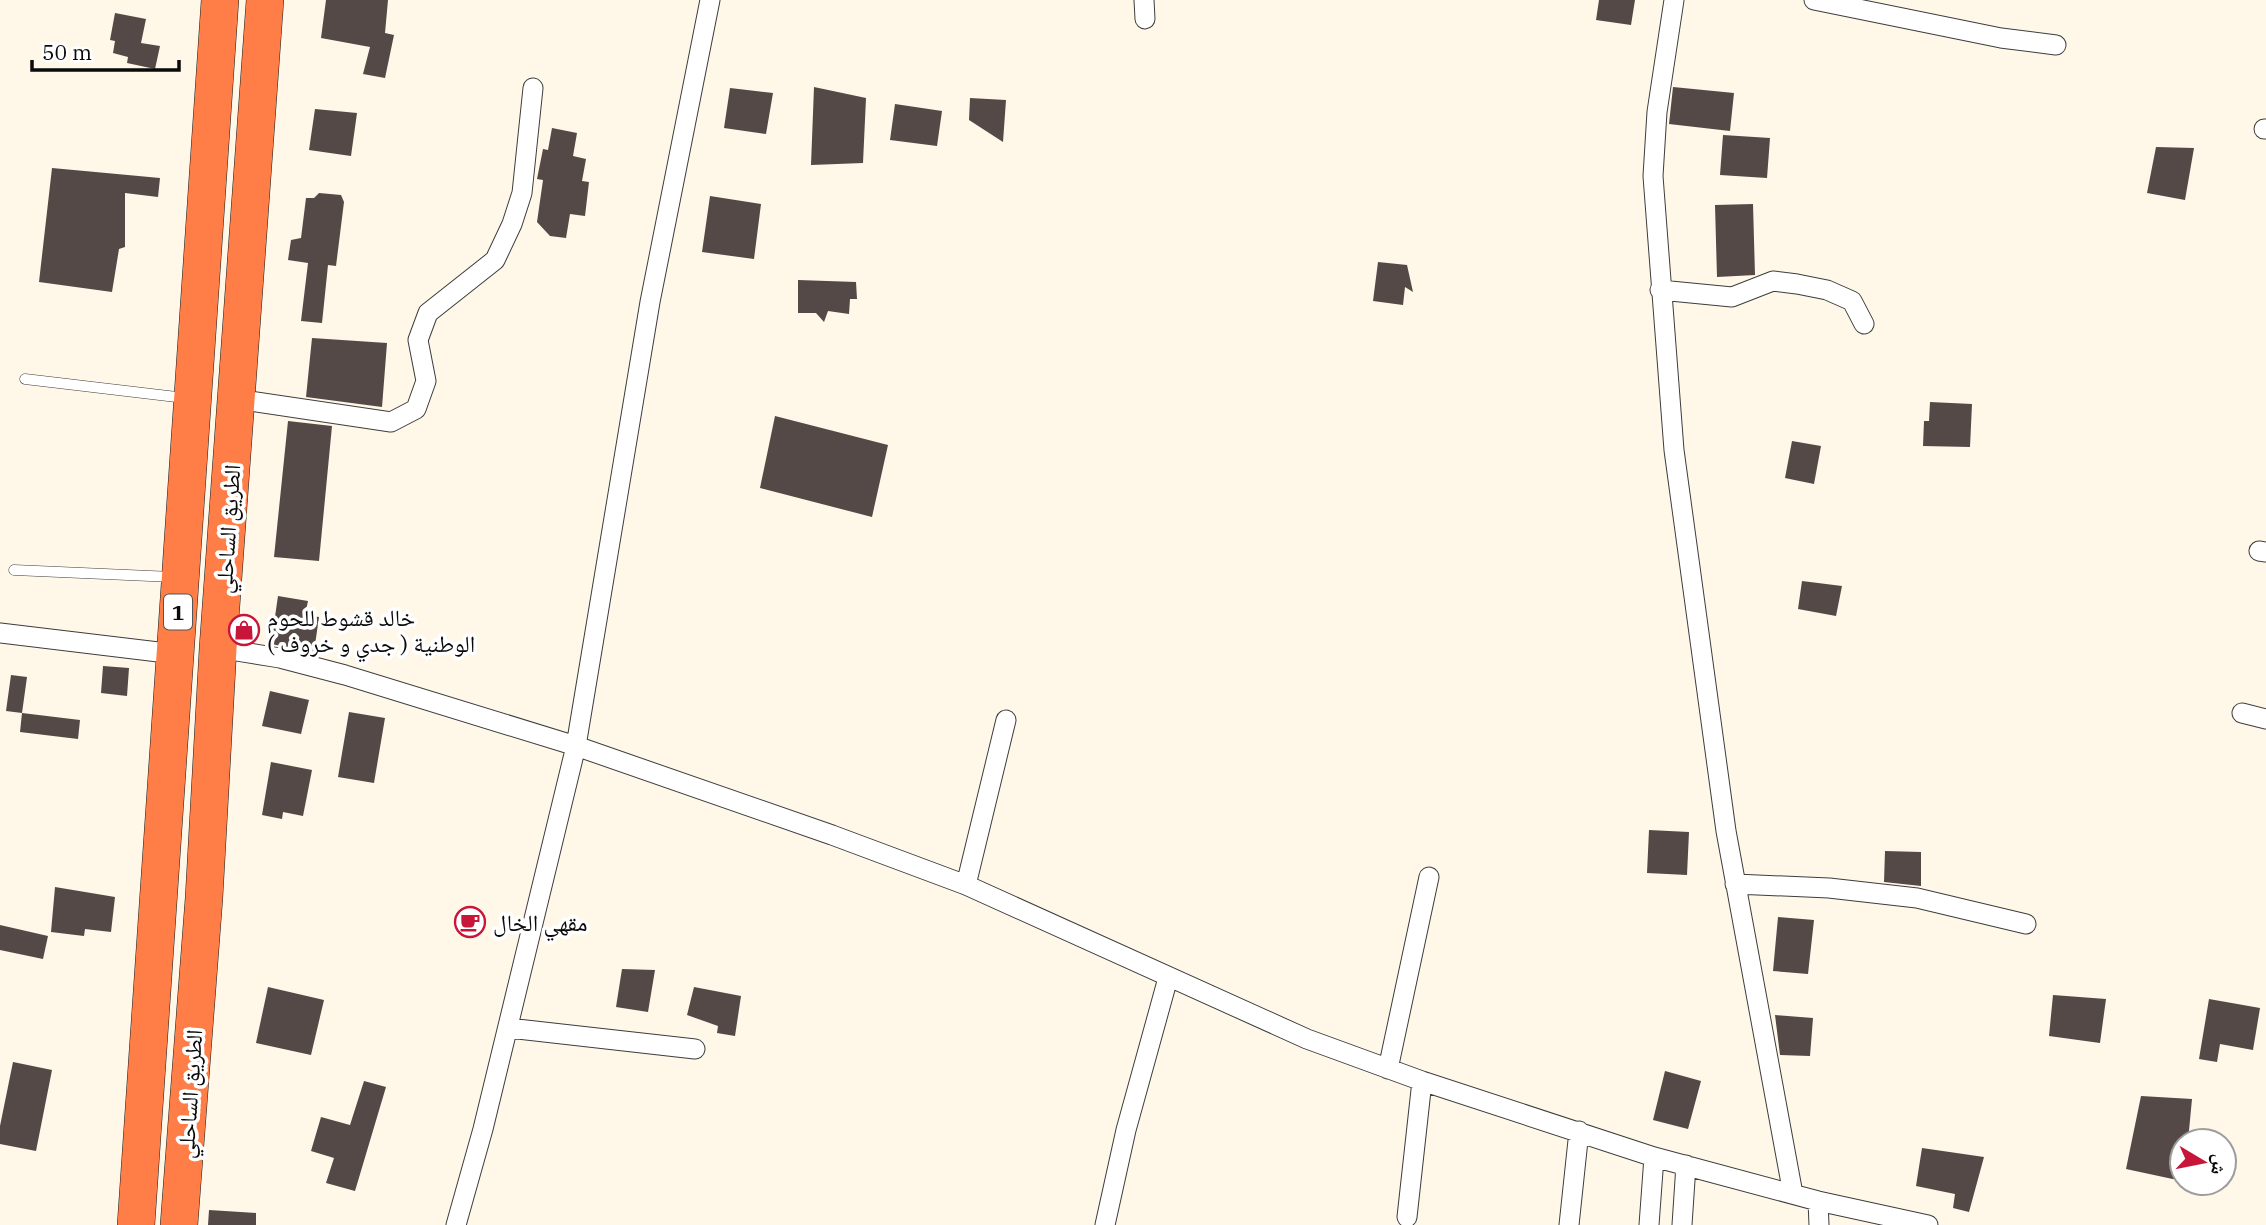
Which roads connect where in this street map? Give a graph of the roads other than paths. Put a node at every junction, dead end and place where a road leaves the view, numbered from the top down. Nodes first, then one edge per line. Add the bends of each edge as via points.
1 (220, 0) edge
2 (265, 0) edge
3 (710, 0) edge
4 (1674, 0) edge
5 (1814, 0) edge
6 (2056, 45) dead end
7 (533, 88) dead end
8 (1660, 290) junction
9 (1864, 324) dead end
10 (25, 379) dead end
11 (193, 399) junction
12 (236, 399) junction
13 (14, 570) dead end
14 (180, 577) junction
15 (0, 634) edge
16 (218, 648) junction
17 (175, 654) junction
18 (2242, 713) dead end
19 (2266, 719) edge
20 (1006, 720) dead end
21 (576, 746) junction
22 (1429, 877) dead end
23 (1735, 884) junction
24 (966, 885) junction
25 (2026, 924) dead end
26 (1168, 978) junction
27 (508, 1028) junction
28 (695, 1049) dead end
29 (1388, 1069) junction
30 (1422, 1081) junction
31 (1579, 1131) junction
32 (1654, 1157) junction
33 (1686, 1165) junction
34 (1793, 1195) junction
35 (1818, 1201) junction
36 (1407, 1217) dead end
37 (136, 1225) edge
38 (179, 1225) edge
39 (456, 1225) edge
40 (1105, 1225) edge
41 (1569, 1225) edge
42 (1649, 1225) edge
43 (1682, 1225) edge
44 (1819, 1225) edge
45 (1928, 1225) edge

1 - 11 highway, الطريق الساحلي / 1
2 - 12 highway, الطريق الساحلي
3 - 21 street via 650,302
4 - 8 street via 1657,112 1653,176
5 - 6 street
7 - 12 street via 522,193 512,224 495,260 428,313 418,340 426,381 416,409 391,422
8 - 9 street via 1732,297 1773,281 1797,284 1852,301
8 - 23 street via 1674,450
10 - 11 lane
11 - 14 highway, الطريق الساحلي / 1
12 - 16 highway, الطريق الساحلي
13 - 14 lane
14 - 17 highway, الطريق الساحلي / 1
15 - 17 street
16 - 21 street via 345,675
16 - 38 highway, الطريق الساحلي
17 - 37 highway, الطريق الساحلي / 1
18 - 19 street
20 - 24 street
21 - 24 street
21 - 27 street
22 - 29 street
23 - 25 street via 1917,898
23 - 34 street
24 - 26 street
26 - 29 street
26 - 40 street
27 - 28 street
27 - 39 street
29 - 30 street
30 - 31 street
30 - 36 street
31 - 32 street
31 - 41 street
32 - 33 street
32 - 42 street
33 - 34 street
33 - 43 street
34 - 35 street
35 - 44 street
35 - 45 street

